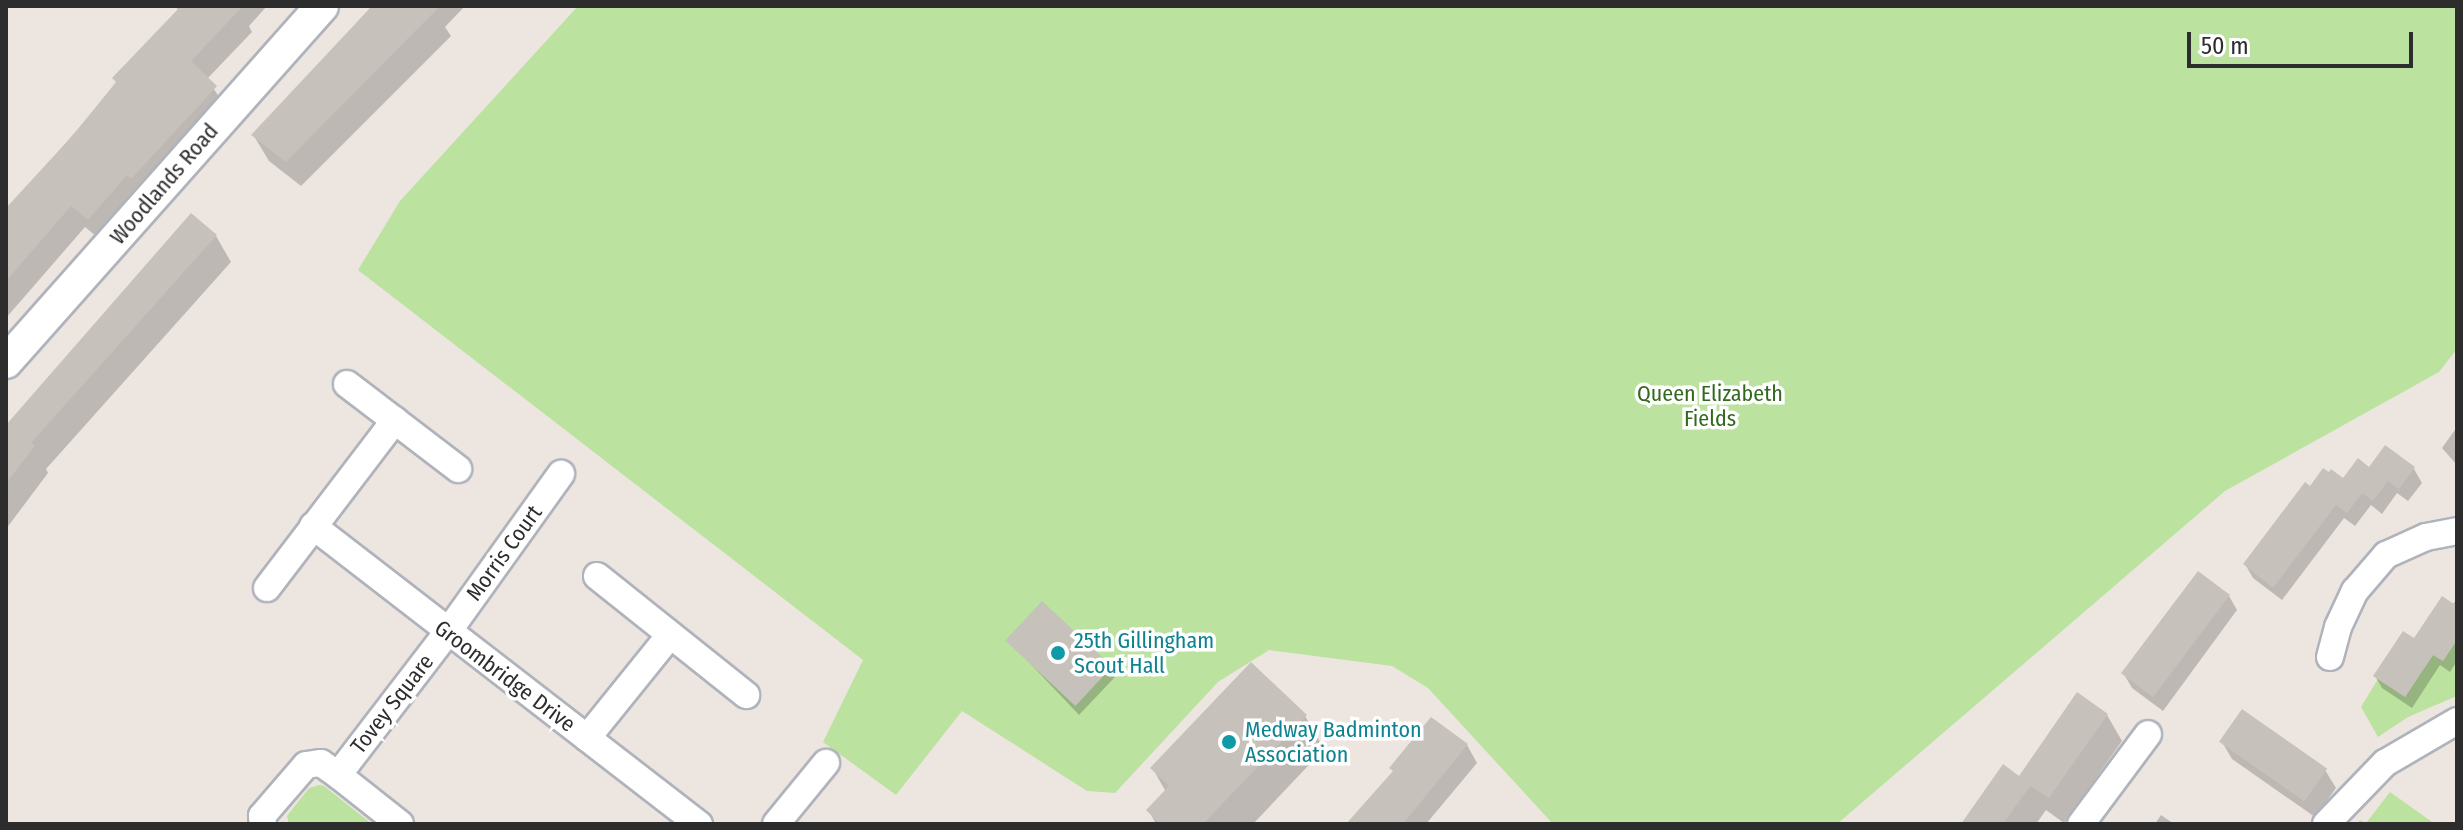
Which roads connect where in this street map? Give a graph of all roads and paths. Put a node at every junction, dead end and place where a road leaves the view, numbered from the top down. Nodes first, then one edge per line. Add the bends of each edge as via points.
1 (322, 6) edge
2 (6, 362) edge
3 (347, 384) dead end
4 (395, 420) junction
5 (458, 469) dead end
6 (561, 474) dead end
7 (313, 526) junction
8 (2457, 531) edge
9 (597, 576) dead end
10 (267, 588) dead end
11 (447, 633) junction
12 (670, 635) junction
13 (2330, 657) dead end
14 (746, 695) dead end
15 (2457, 721) edge
16 (2148, 734) dead end
17 (587, 738) junction
18 (826, 763) dead end
19 (338, 775) junction
20 (263, 824) edge
21 (400, 824) edge
22 (699, 824) edge
23 (776, 824) edge
24 (2081, 824) edge
25 (2326, 824) edge

1 - 2 street, Woodlands Road
3 - 4 street
4 - 5 street
4 - 7 street
6 - 11 street, Morris Court
7 - 10 street
7 - 11 street, Groombridge Drive
8 - 13 street via 2426,537 2386,555 2355,591
9 - 12 street
11 - 17 street, Groombridge Drive
11 - 19 street, Tovey Square
12 - 14 street
12 - 17 street
15 - 25 street via 2385,763
16 - 24 street
17 - 22 street, Groombridge Drive
18 - 23 street
19 - 20 street, Tovey Square via 321,763 306,765 262,816
19 - 21 street, Tovey Square

